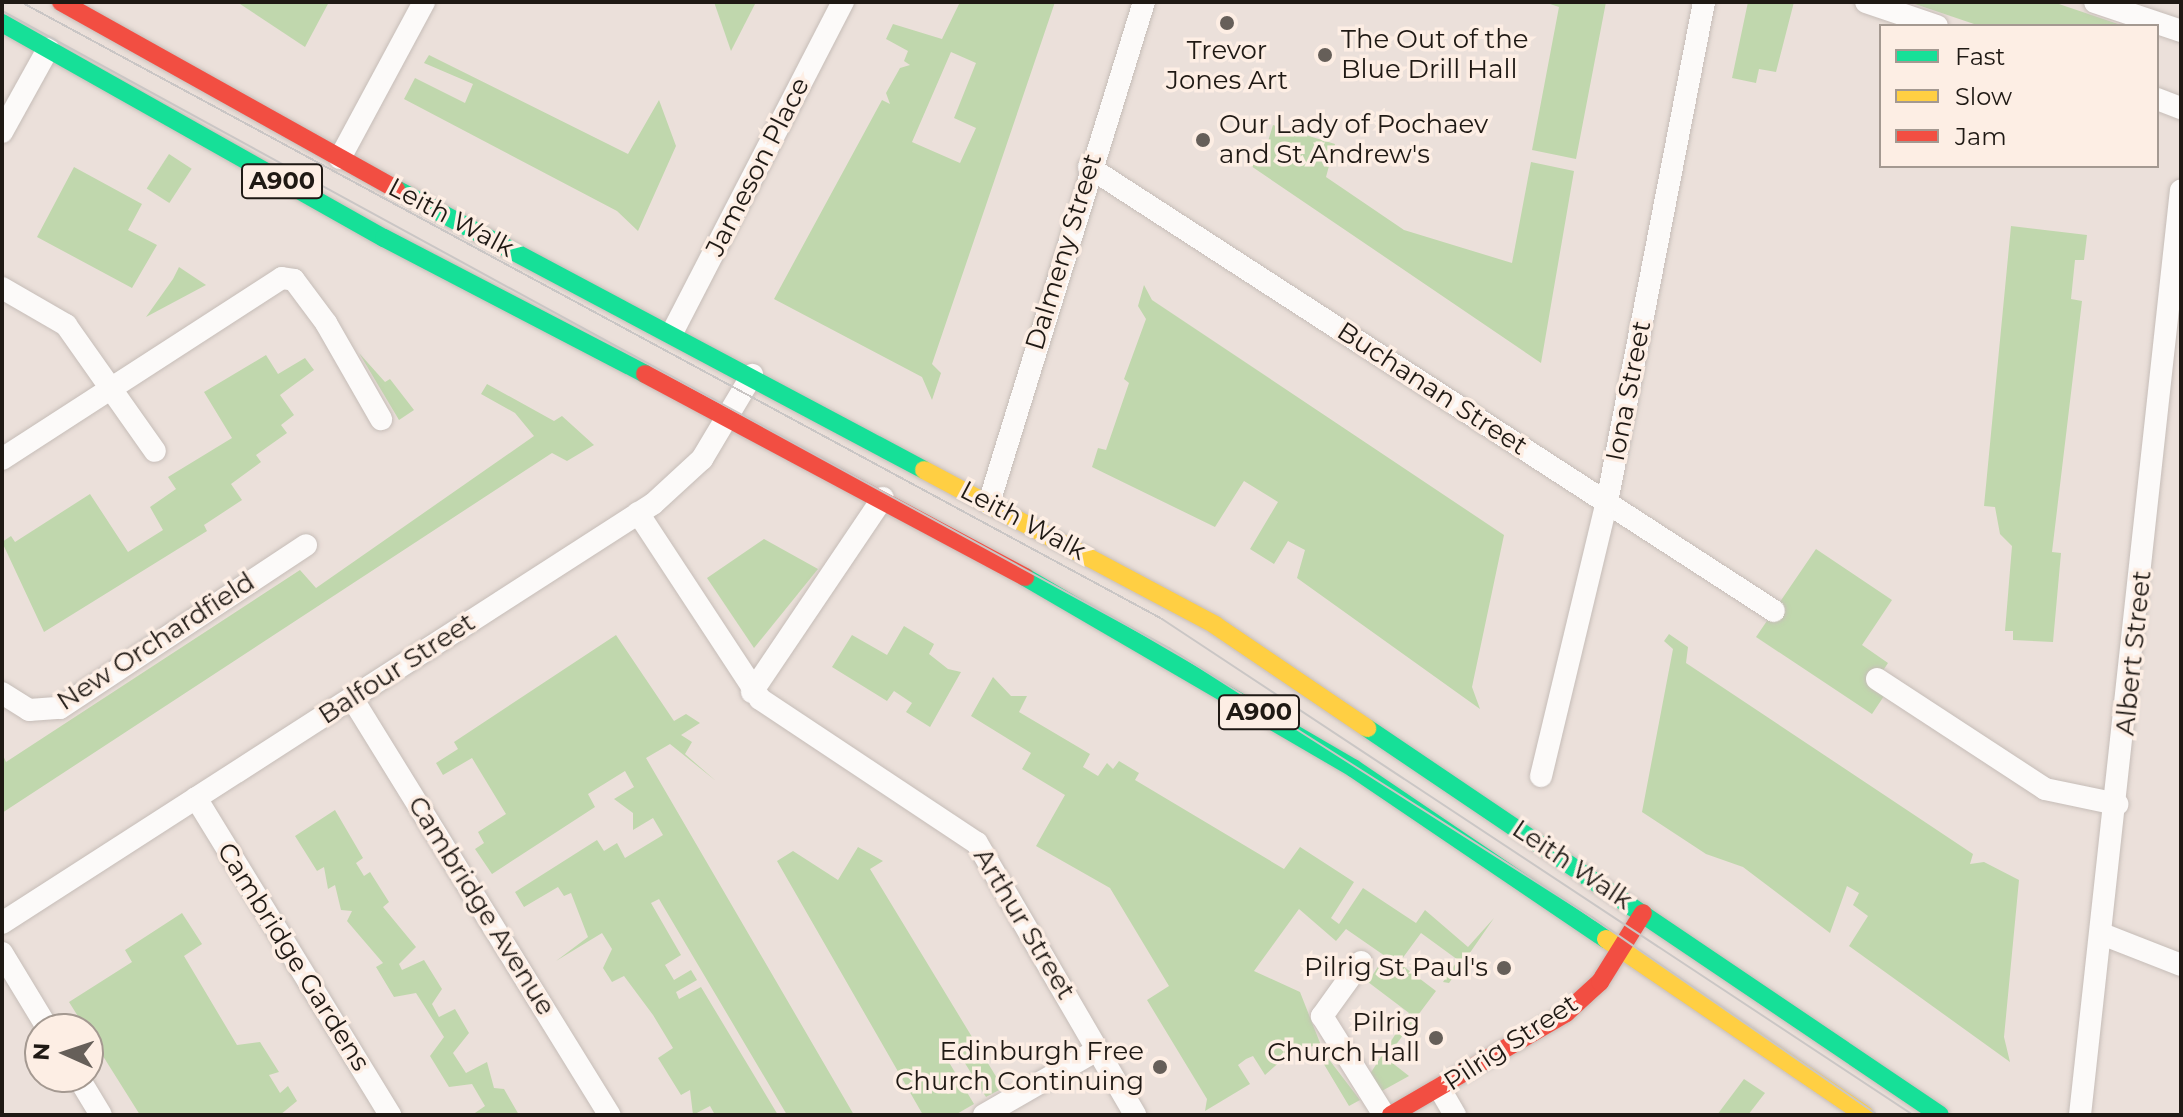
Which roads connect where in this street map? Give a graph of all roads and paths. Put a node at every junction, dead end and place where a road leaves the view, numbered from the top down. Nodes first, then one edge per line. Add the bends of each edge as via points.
1 (61, 2) edge
2 (424, 2) edge
3 (843, 2) edge
4 (1144, 2) edge
5 (1704, 2) edge
6 (1866, 2) edge
7 (2095, 2) edge
8 (2, 23) edge
9 (1931, 24) edge
10 (2181, 31) edge
11 (48, 49) junction
12 (2159, 100) edge
13 (2181, 108) edge
14 (2, 132) edge
15 (340, 158) junction
16 (1089, 167) junction
17 (2181, 190) edge
18 (2, 288) edge
19 (672, 333) junction
20 (752, 375) junction
21 (109, 387) junction
22 (729, 418) junction
23 (381, 419) dead end
24 (155, 451) dead end
25 (2, 459) edge
26 (883, 498) junction
27 (1607, 502) junction
28 (989, 503) junction
29 (638, 513) junction
30 (306, 545) dead end
31 (1774, 611) dead end
32 (1877, 679) dead end
33 (752, 692) junction
34 (2, 693) edge
35 (352, 698) junction
36 (1541, 776) dead end
37 (196, 798) junction
38 (2117, 804) junction
39 (1643, 913) junction
40 (2, 923) edge
41 (2102, 934) junction
42 (1621, 952) junction
43 (2, 953) edge
44 (1361, 962) dead end
45 (2181, 965) edge
46 (38, 1013) edge
47 (1097, 1050) junction
48 (1440, 1089) junction
49 (88, 1093) edge
50 (101, 1115) edge
51 (390, 1115) edge
52 (610, 1115) edge
53 (984, 1115) edge
54 (1135, 1115) edge
55 (1384, 1115) edge
56 (1391, 1115) edge
57 (1455, 1115) edge
58 (1865, 1115) edge
59 (1940, 1115) edge
60 (2080, 1115) edge

1 - 15 main road, Leith Walk / A900
2 - 15 street
3 - 19 street, Jameson Place
4 - 16 street, Dalmeny Street
5 - 27 street, Iona Street
6 - 9 street
7 - 10 street
8 - 11 main road, Leith Walk / A900
11 - 14 street
11 - 22 main road, Leith Walk / A900 via 384,238
12 - 13 street
15 - 19 main road, Leith Walk / A900
16 - 27 street, Buchanan Street
16 - 28 street, Dalmeny Street
17 - 38 street, Albert Street
18 - 21 street via 66,325
19 - 20 main road, Leith Walk / A900
20 - 22 street, Balfour Street
20 - 28 main road, Leith Walk / A900
21 - 23 street via 282,278 294,280 326,323
21 - 24 street
21 - 25 street
22 - 26 main road, Leith Walk / A900
22 - 29 street, Balfour Street via 685,478
26 - 33 street
26 - 42 main road, Leith Walk / A900 via 1353,768
27 - 31 street, Buchanan Street
27 - 36 street, Iona Street
28 - 39 main road, Leith Walk / A900 via 1215,625
29 - 33 street, Arthur Street
29 - 35 street, Balfour Street
30 - 34 street, New Orchardfield via 60,708 29,710
32 - 38 street via 2045,789
33 - 47 street, Arthur Street via 970,835
35 - 37 street, Balfour Street
35 - 52 street, Cambridge Avenue
37 - 40 street, Balfour Street
37 - 51 street, Cambridge Gardens
38 - 41 street, Albert Street
39 - 42 main road, Pilrig Street
39 - 59 main road, Leith Walk / A900
41 - 45 street
41 - 60 street, Albert Street
42 - 48 main road, Pilrig Street via 1566,1013
42 - 58 main road, Leith Walk / A900
43 - 46 street
44 - 55 street via 1322,1016
47 - 53 street
47 - 54 street, Arthur Street
48 - 56 main road, Pilrig Street
48 - 57 street
49 - 50 street

